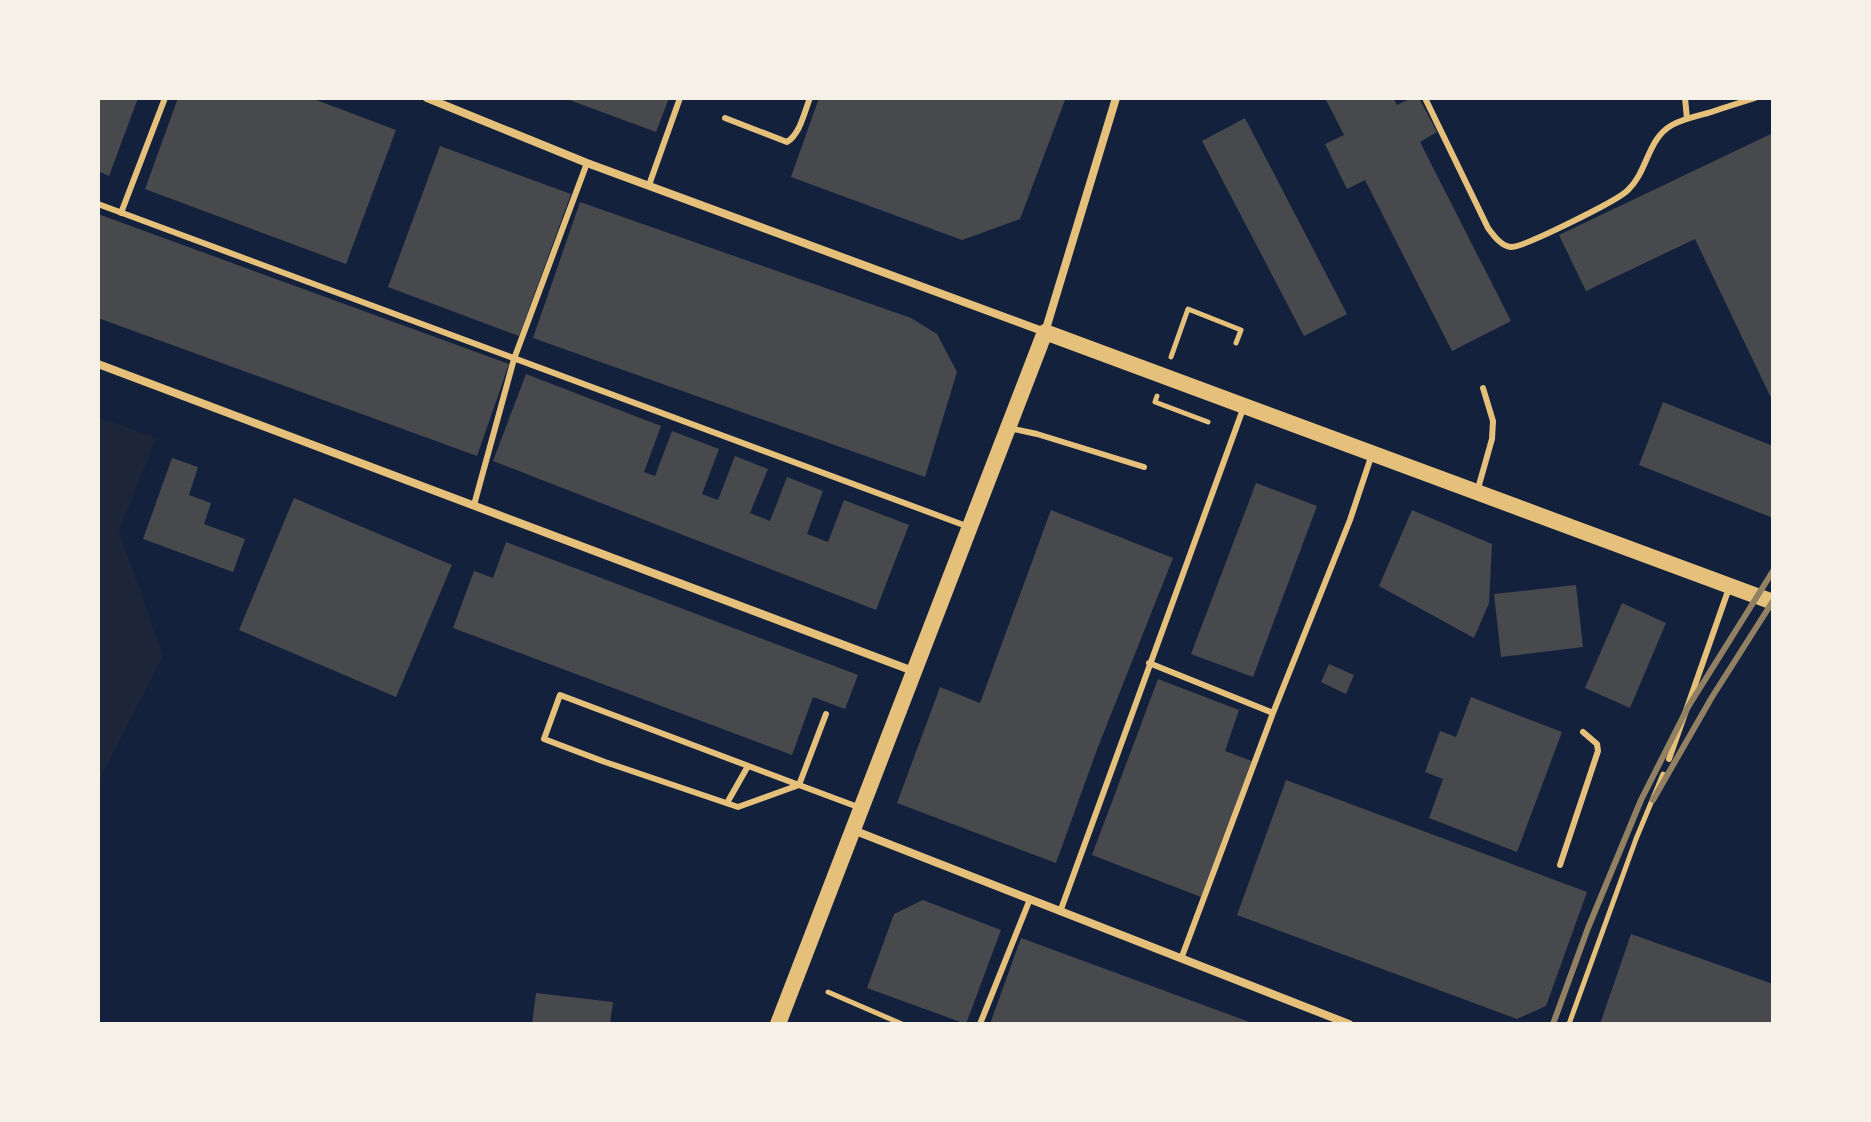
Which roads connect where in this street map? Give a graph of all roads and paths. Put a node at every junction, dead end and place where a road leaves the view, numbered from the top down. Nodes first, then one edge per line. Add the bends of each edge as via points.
1 (165, 98) edge
2 (427, 98) edge
3 (680, 98) edge
4 (810, 98) edge
5 (1116, 98) edge
6 (1425, 98) edge
7 (1685, 98) edge
8 (1755, 98) edge
9 (725, 118) dead end
10 (1687, 119) junction
11 (587, 163) junction
12 (649, 185) junction
13 (98, 204) edge
14 (121, 213) junction
15 (1188, 309) dead end
16 (1045, 332) junction
17 (1236, 343) dead end
18 (514, 359) junction
19 (98, 364) edge
20 (1483, 388) dead end
21 (1155, 402) dead end
22 (1244, 406) junction
23 (1208, 422) dead end
24 (1009, 428) junction
25 (1372, 454) junction
26 (1144, 467) dead end
27 (1477, 492) junction
28 (474, 505) junction
29 (970, 527) junction
30 (1729, 587) junction
31 (1773, 602) edge
32 (1149, 663) junction
33 (913, 671) junction
34 (1273, 713) junction
35 (826, 714) dead end
36 (1583, 732) dead end
37 (1669, 759) joint
38 (748, 766) junction
39 (799, 785) junction
40 (727, 803) junction
41 (862, 808) junction
42 (853, 830) junction
43 (1560, 865) dead end
44 (1030, 899) junction
45 (1060, 912) junction
46 (1181, 959) junction
47 (828, 992) dead end
48 (778, 1024) edge
49 (902, 1024) edge
50 (980, 1024) edge
51 (1349, 1024) edge
52 (1569, 1024) edge

1 - 14 lane
2 - 11 street
3 - 12 lane
4 - 9 lane via 796,134 787,142
5 - 16 street
6 - 10 lane via 1488,228 1508,247 1626,193 1640,177 1659,135
7 - 10 lane
8 - 10 lane
11 - 12 street
11 - 18 lane
12 - 16 street
13 - 14 lane
14 - 18 lane
15 - 17 path via 1241,330
16 - 22 main road
16 - 24 main road
18 - 28 lane
18 - 29 lane
19 - 28 street
20 - 27 lane via 1493,421 1492,439
21 - 23 path
22 - 25 main road
22 - 32 lane
24 - 26 lane
24 - 29 main road
25 - 27 main road
25 - 34 lane
27 - 30 main road
28 - 33 street
29 - 33 main road
30 - 31 main road
30 - 37 lane
32 - 34 lane
32 - 45 lane
33 - 41 main road
34 - 46 lane
35 - 39 lane
36 - 43 lane via 1598,751
37 - 52 path
38 - 39 lane
38 - 40 lane
38 - 40 lane via 560,695 544,739
39 - 40 lane via 738,807
39 - 41 lane
41 - 42 main road
42 - 44 street
42 - 48 main road
44 - 45 street
44 - 50 lane
45 - 46 street
46 - 51 street
47 - 49 path

